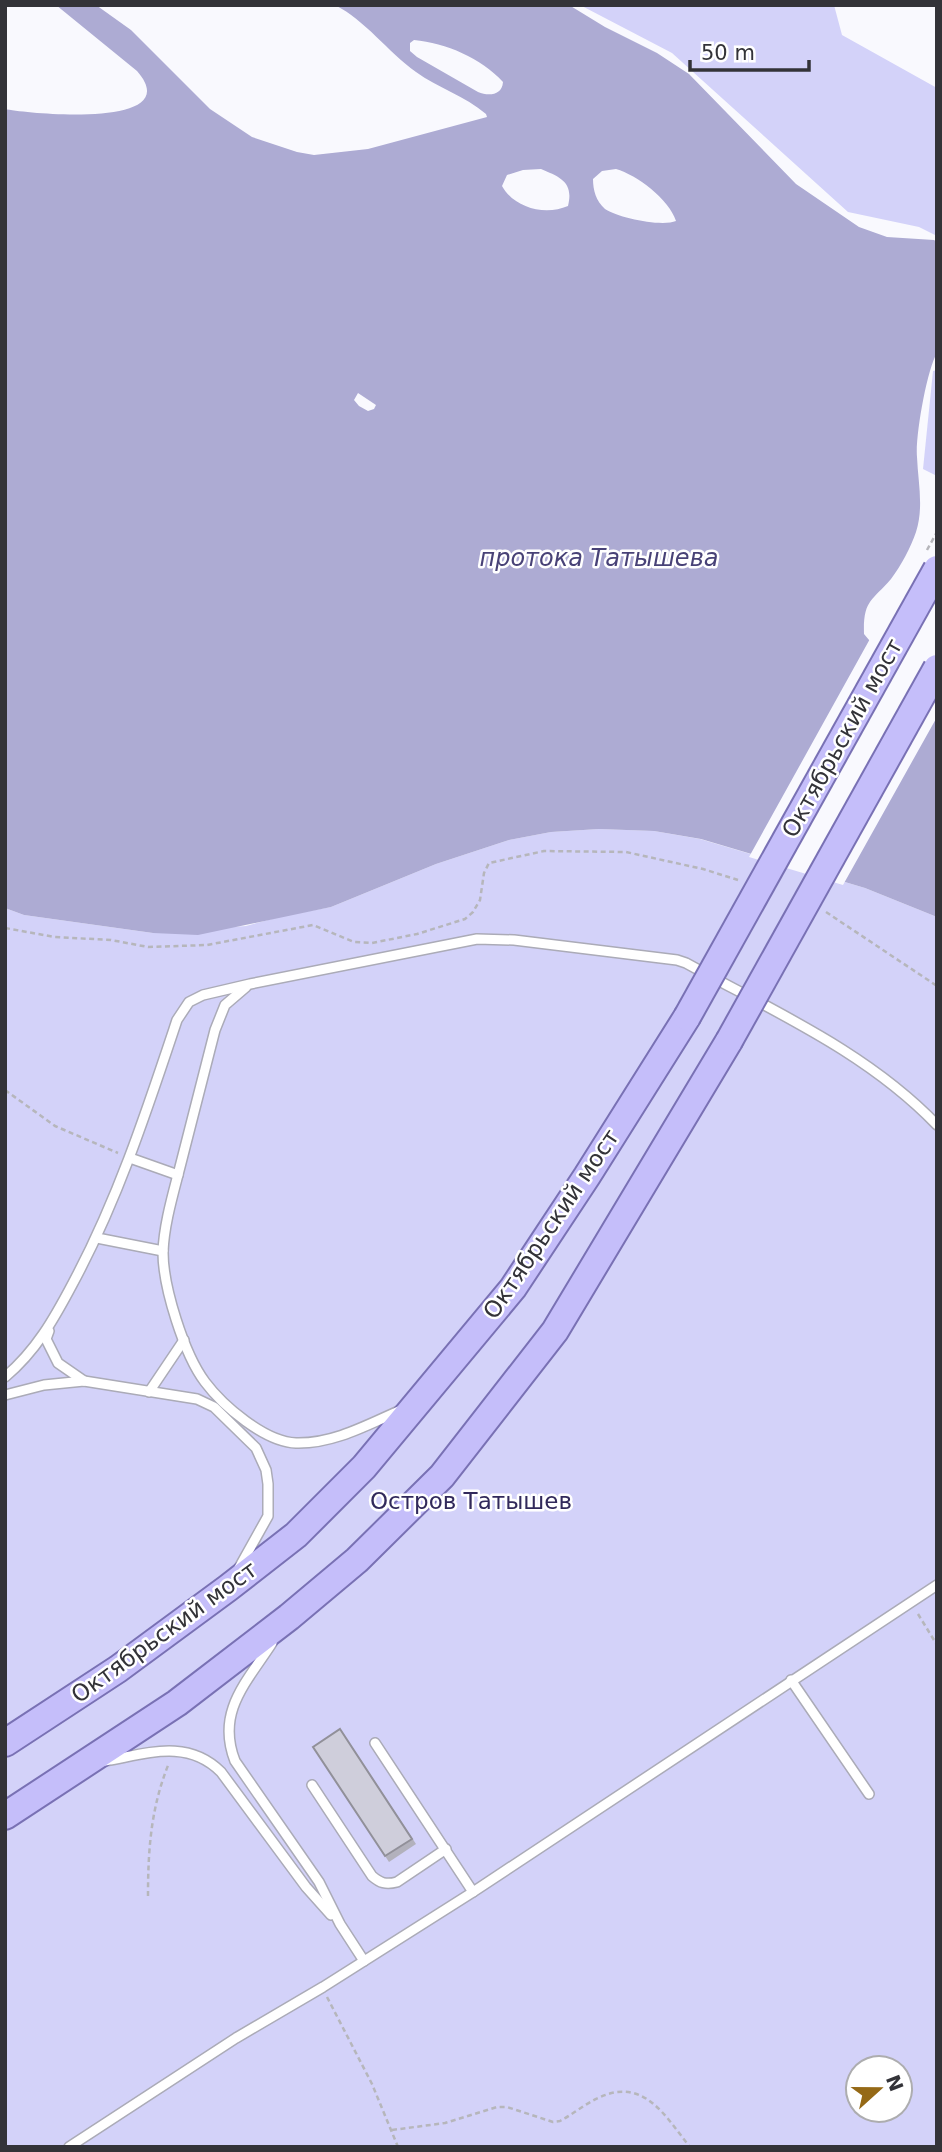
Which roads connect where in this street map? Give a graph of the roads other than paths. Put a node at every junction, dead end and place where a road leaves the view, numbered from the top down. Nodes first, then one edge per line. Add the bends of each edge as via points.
1 (937, 569) edge
2 (937, 668) edge
3 (250, 984) junction
4 (937, 1125) edge
5 (130, 1158) junction
6 (178, 1175) junction
7 (97, 1238) junction
8 (163, 1251) junction
9 (51, 1326) junction
10 (184, 1340) junction
11 (5, 1377) edge
12 (84, 1381) junction
13 (149, 1392) junction
14 (5, 1395) edge
15 (419, 1403) junction
16 (937, 1585) edge
17 (228, 1588) junction
18 (289, 1617) junction
19 (791, 1680) junction
20 (5, 1743) edge
21 (375, 1743) dead end
22 (88, 1763) junction
23 (312, 1785) dead end
24 (869, 1794) dead end
25 (5, 1816) edge
26 (446, 1849) junction
27 (473, 1892) junction
28 (340, 1924) junction
29 (364, 1961) junction
30 (69, 2147) edge

1 - 15 main road, Октябрьский мост, bridge via 687,1017 513,1288
2 - 18 main road, bridge via 729,1041 555,1331 442,1476 357,1560
3 - 4 lane via 486,938 677,960 855,1057
3 - 5 lane via 198,997 182,1010
3 - 6 lane via 221,1012
5 - 6 lane
5 - 7 lane
6 - 8 lane
7 - 8 lane
7 - 9 lane
8 - 10 lane via 170,1298
9 - 11 lane
9 - 12 lane via 47,1339 58,1363
10 - 13 lane
10 - 15 lane via 205,1382 222,1399 249,1423 292,1443 332,1438
12 - 13 lane
12 - 14 lane
13 - 17 lane via 208,1404 251,1440 261,1457 269,1493 268,1516
15 - 17 main road, Октябрьский мост via 296,1535
16 - 19 lane
17 - 20 main road, Октябрьский мост via 118,1669
18 - 22 main road via 177,1703
18 - 28 lane via 234,1700 229,1742 235,1761 313,1873
19 - 24 lane
19 - 27 lane
21 - 26 lane
22 - 25 main road
22 - 28 lane via 161,1751 181,1751 206,1759
23 - 26 lane via 379,1882 397,1882
26 - 27 lane
27 - 29 lane
28 - 29 lane
29 - 30 lane

